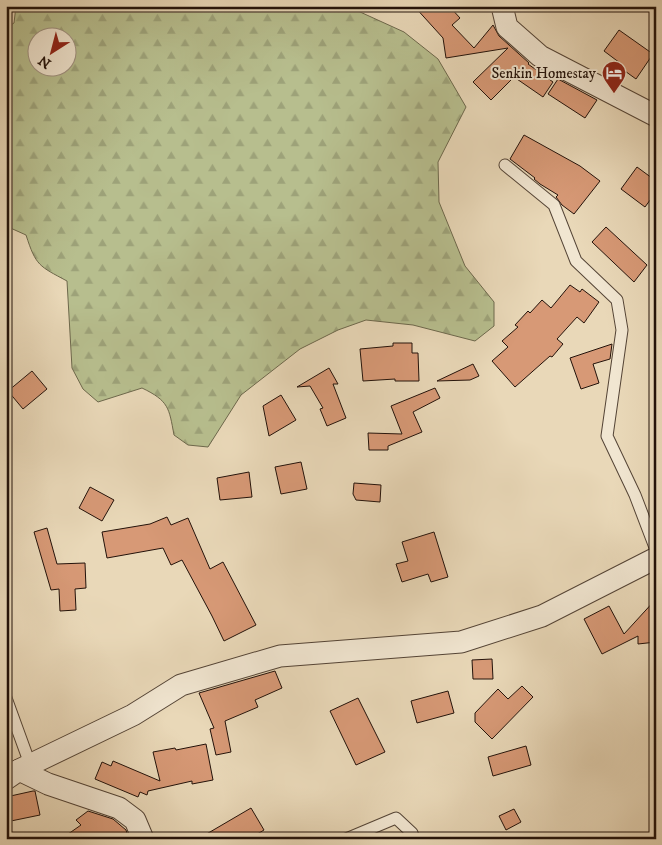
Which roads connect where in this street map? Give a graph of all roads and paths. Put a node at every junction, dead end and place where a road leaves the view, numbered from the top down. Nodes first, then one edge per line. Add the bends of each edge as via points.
1 (502, 6) edge
2 (656, 116) edge
3 (505, 165) dead end
4 (656, 550) edge
5 (656, 558) edge
6 (6, 698) edge
7 (19, 771) edge
8 (143, 839) edge
9 (346, 839) edge
10 (414, 839) edge

1 - 2 street via 506,27 540,56
3 - 4 lane via 554,204 576,261 617,300 622,330 607,436
5 - 7 street via 542,616 462,642 280,656 180,685 133,715
6 - 7 lane
7 - 8 street via 119,808 134,820
9 - 10 lane via 396,818

